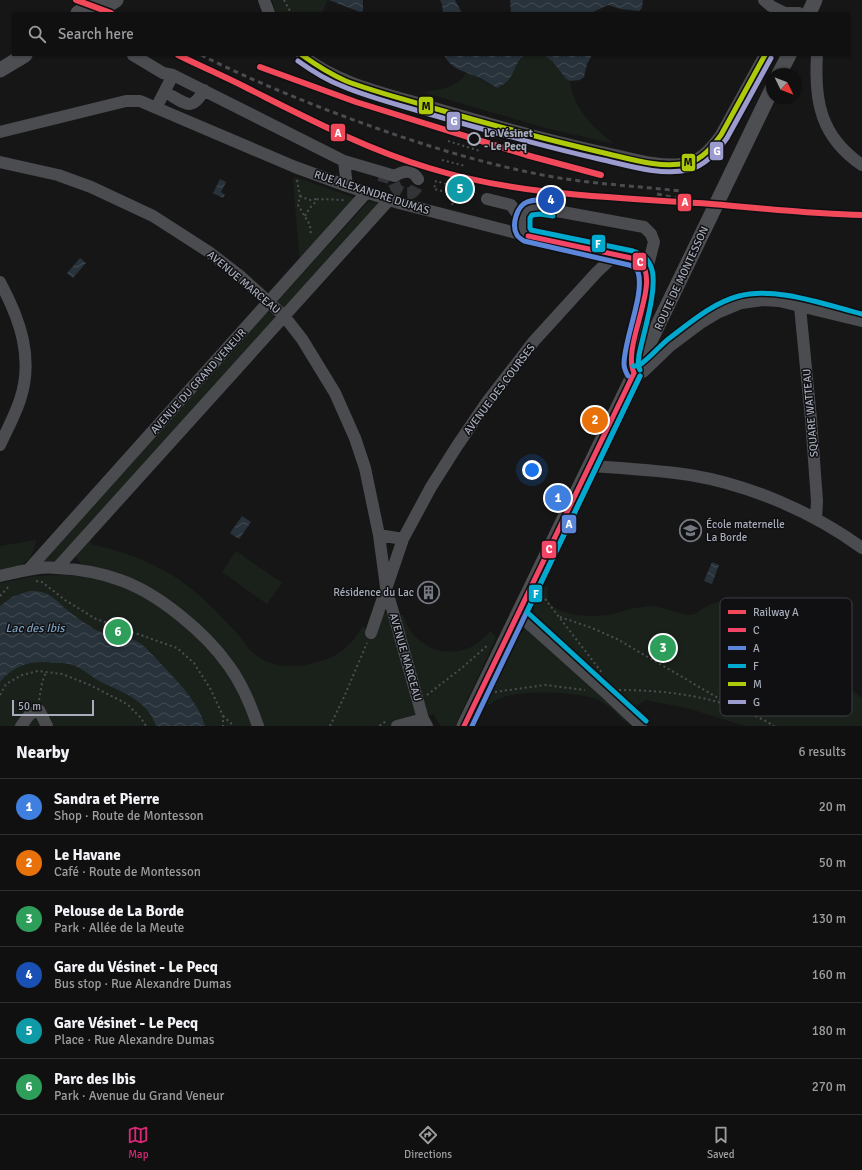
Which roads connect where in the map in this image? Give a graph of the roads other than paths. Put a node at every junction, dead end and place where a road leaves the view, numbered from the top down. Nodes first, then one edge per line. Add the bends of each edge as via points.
1 (99, 0) edge
2 (264, 0) edge
3 (764, 0) edge
4 (815, 0) edge
5 (115, 1) edge
6 (80, 12) edge
7 (97, 12) edge
8 (269, 12) edge
9 (783, 12) edge
10 (809, 12) edge
11 (12, 54) edge
12 (23, 56) edge
13 (135, 56) edge
14 (303, 56) edge
15 (764, 56) edge
16 (788, 56) edge
17 (817, 56) edge
18 (0, 60) edge
19 (782, 68) edge
20 (0, 70) edge
21 (173, 75) junction
22 (204, 90) junction
23 (172, 96) dead end
24 (766, 101) edge
25 (156, 108) junction
26 (0, 132) edge
27 (344, 161) junction
28 (0, 162) edge
29 (862, 165) edge
30 (418, 179) dead end
31 (347, 186) junction
32 (367, 192) junction
33 (486, 199) dead end
34 (389, 200) junction
35 (523, 230) junction
36 (615, 254) junction
37 (646, 273) junction
38 (0, 282) edge
39 (269, 302) junction
40 (800, 307) junction
41 (284, 316) junction
42 (862, 321) edge
43 (634, 373) junction
44 (0, 445) edge
45 (590, 466) junction
46 (816, 519) junction
47 (379, 535) junction
48 (403, 539) junction
49 (862, 548) edge
50 (56, 568) junction
51 (31, 575) junction
52 (0, 576) edge
53 (386, 587) junction
54 (518, 614) junction
55 (371, 633) road end
56 (395, 722) edge
57 (425, 722) edge
58 (21, 726) edge
59 (47, 726) edge
60 (258, 726) edge
61 (464, 726) edge
62 (641, 726) edge

1 - 6 main road
2 - 8 street
3 - 9 street
4 - 10 main road
5 - 7 main road
11 - 18 main road
12 - 20 main road
13 - 21 street via 163,73
14 - 15 street via 325,70 369,88 522,134 652,162 681,164 700,158 715,144
16 - 19 main road
17 - 29 street via 817,98 822,116 830,134
21 - 22 street
21 - 25 street
22 - 23 street via 194,104 182,103
22 - 27 street
24 - 43 main road, ROUTE DE MONTESSON
25 - 26 street, RUE ALEXANDRE DUMAS via 140,102 126,101
25 - 31 street, RUE ALEXANDRE DUMAS via 295,167
27 - 30 street via 395,176 401,172 409,172
27 - 31 street
28 - 39 street, AVENUE MARCEAU via 58,175 92,187 153,216 209,252
31 - 32 street, RUE ALEXANDRE DUMAS
32 - 34 street, RUE ALEXANDRE DUMAS
32 - 39 street, AVENUE DU GRAND VENEUR
33 - 35 street via 511,205
34 - 35 street, RUE ALEXANDRE DUMAS
34 - 41 street, AVENUE DU GRAND VENEUR
35 - 36 street, RUE ALEXANDRE DUMAS
35 - 37 street via 526,211 535,207 644,227 654,242
36 - 37 street, RUE ALEXANDRE DUMAS via 640,262
36 - 48 street, AVENUE DES COURSES via 534,341 504,379 457,446
37 - 43 street via 646,285 632,353 631,365
38 - 44 street via 18,321 26,355 26,376 20,400
39 - 41 street, AVENUE MARCEAU
39 - 51 street, AVENUE DU GRAND VENEUR
40 - 42 street
40 - 43 street via 771,300 750,301 728,307 702,322 670,346 644,372
40 - 46 street, SQUARE WATTEAU via 812,426
41 - 47 street, AVENUE MARCEAU via 322,369 346,415 365,468
41 - 50 street, AVENUE DU GRAND VENEUR
43 - 45 main road, ROUTE DE MONTESSON
45 - 46 street via 691,476 731,485 775,499
45 - 54 main road, ROUTE DE MONTESSON
46 - 49 street
47 - 48 street
47 - 53 street, AVENUE MARCEAU
48 - 53 street, AVENUE DES COURSES
50 - 51 street
50 - 60 street via 121,580 153,595 168,606 201,635 229,665 247,697
51 - 52 street
53 - 55 street, AVENUE DES COURSES
53 - 57 street, AVENUE MARCEAU
54 - 61 main road, ROUTE DE MONTESSON
54 - 62 street
56 - 57 street
58 - 59 street via 30,714 39,710

